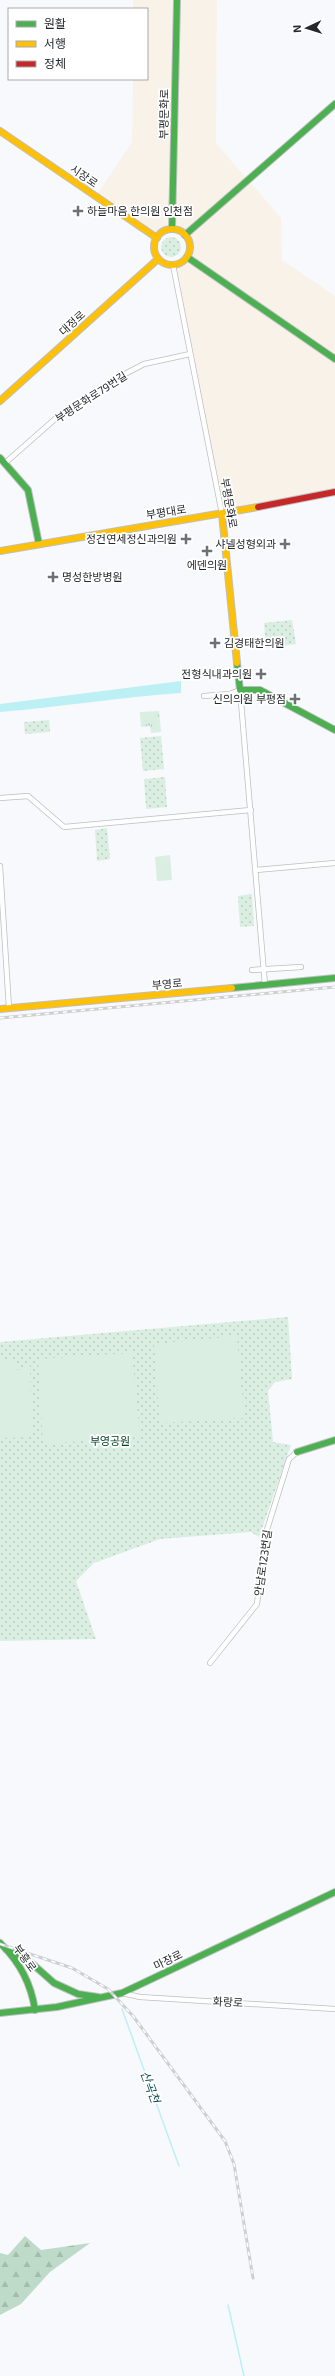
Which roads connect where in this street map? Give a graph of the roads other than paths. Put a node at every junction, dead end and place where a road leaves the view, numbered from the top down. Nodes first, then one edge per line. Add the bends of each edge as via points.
1 (177, 0) edge
2 (335, 104) edge
3 (0, 131) edge
4 (172, 229) junction
5 (185, 235) junction
6 (157, 238) junction
7 (187, 257) junction
8 (158, 260) junction
9 (172, 265) junction
10 (190, 354) junction
11 (335, 359) edge
12 (0, 402) edge
13 (0, 458) edge
14 (5, 463) junction
15 (335, 492) edge
16 (222, 514) junction
17 (39, 544) junction
18 (0, 551) edge
19 (240, 690) junction
20 (204, 696) dead end
21 (335, 730) edge
22 (0, 798) edge
23 (251, 810) junction
24 (335, 863) edge
25 (0, 866) edge
26 (256, 870) junction
27 (301, 967) dead end
28 (252, 970) dead end
29 (264, 970) junction
30 (335, 978) edge
31 (265, 985) junction
32 (9, 1008) junction
33 (0, 1009) edge
34 (335, 1440) edge
35 (297, 1452) joint
36 (210, 1663) dead end
37 (335, 1892) edge
38 (0, 1942) edge
39 (6, 1950) junction
40 (122, 1993) junction
41 (102, 1998) junction
42 (335, 2009) edge
43 (35, 2010) junction
44 (0, 2013) edge

1 - 4 street, 부평문화로
2 - 5 street
3 - 6 street, 시장로
4 - 5 street
4 - 6 street
5 - 7 street via 189,243
6 - 8 street via 154,244
7 - 9 street via 180,264
7 - 11 street
8 - 9 street
8 - 12 street, 대정로
9 - 10 street, 부평문화로
10 - 14 street, 부평문화로79번길 via 144,364 123,375 63,412
10 - 16 street, 부평문화로
13 - 14 street
14 - 17 street via 28,490
15 - 16 street, 부평대로
16 - 17 street, 부평대로
16 - 19 street, 부평문화로
17 - 18 street, 부평대로
19 - 20 street via 229,694
19 - 21 street via 257,689
19 - 23 street
22 - 23 street via 28,796 64,826
23 - 26 street
24 - 26 street
25 - 32 street
26 - 29 street
27 - 29 street
28 - 29 street
29 - 31 street
30 - 31 street, 부영로
31 - 32 street, 부영로
32 - 33 street, 부영로
34 - 35 street
35 - 36 street, 안남로123번길 via 289,1459 265,1536 257,1604
37 - 40 street, 마장로
38 - 39 street, 부흥로
39 - 41 street via 27,1959 54,1983 78,1994
39 - 43 street, 부흥로 via 24,1972 30,1984
40 - 41 street, 마장로
40 - 42 street, 화랑로 via 140,1997
41 - 43 street, 마장로
43 - 44 street, 마장로

